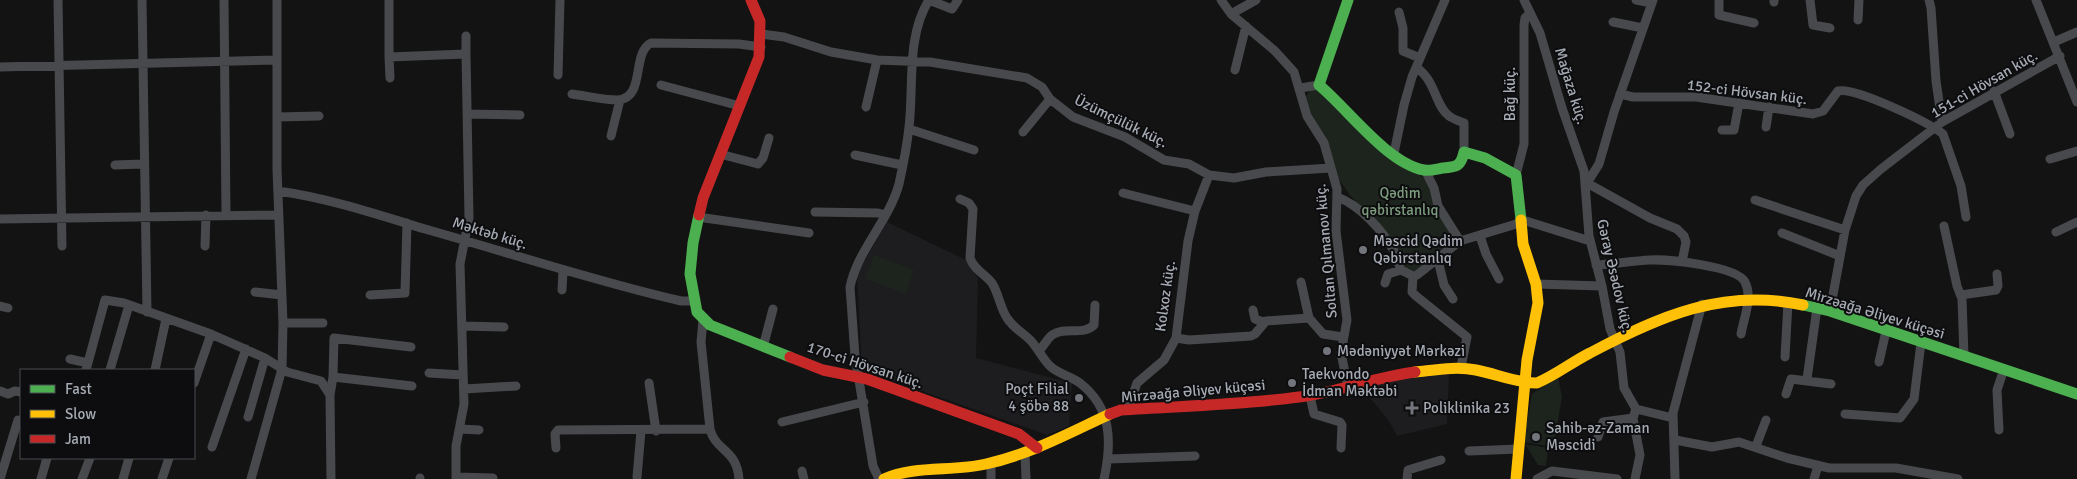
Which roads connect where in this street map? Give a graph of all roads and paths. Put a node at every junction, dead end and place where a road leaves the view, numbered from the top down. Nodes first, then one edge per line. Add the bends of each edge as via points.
1 (58, 0) edge
2 (142, 0) edge
3 (224, 0) edge
4 (277, 0) edge
5 (389, 0) edge
6 (560, 0) edge
7 (751, 0) edge
8 (929, 0) edge
9 (958, 0) edge
10 (1221, 0) edge
11 (1256, 0) edge
12 (1348, 0) edge
13 (1445, 0) edge
14 (1524, 0) edge
15 (1636, 0) edge
16 (1719, 0) edge
17 (1728, 0) edge
18 (1810, 0) edge
19 (1859, 0) edge
20 (1929, 0) edge
21 (2036, 0) edge
22 (1652, 2) edge
23 (1399, 12) dead end
24 (1530, 13) junction
25 (1231, 14) junction
26 (1858, 20) dead end
27 (1613, 22) dead end
28 (1754, 23) dead end
29 (1246, 26) junction
30 (1643, 28) junction
31 (1830, 28) dead end
32 (2077, 32) edge
33 (762, 34) junction
34 (466, 36) dead end
35 (2054, 42) junction
36 (761, 47) junction
37 (466, 54) junction
38 (2060, 56) junction
39 (389, 57) junction
40 (1420, 58) junction
41 (278, 60) junction
42 (877, 60) junction
43 (225, 62) junction
44 (914, 62) junction
45 (141, 64) junction
46 (59, 65) junction
47 (0, 67) edge
48 (1417, 68) junction
49 (1235, 70) dead end
50 (558, 75) dead end
51 (390, 78) dead end
52 (661, 85) dead end
53 (1319, 85) junction
54 (1300, 88) junction
55 (1994, 91) junction
56 (572, 94) dead end
57 (1620, 94) junction
58 (1050, 99) junction
59 (620, 100) junction
60 (2077, 102) edge
61 (1739, 103) junction
62 (740, 106) junction
63 (866, 107) dead end
64 (1769, 107) junction
65 (467, 114) junction
66 (520, 115) dead end
67 (277, 116) junction
68 (319, 116) dead end
69 (1939, 125) junction
70 (1766, 127) dead end
71 (909, 129) junction
72 (1722, 130) dead end
73 (1023, 132) dead end
74 (2010, 134) dead end
75 (611, 136) dead end
76 (769, 138) dead end
77 (974, 150) dead end
78 (2077, 151) edge
79 (1464, 152) junction
80 (720, 154) junction
81 (1394, 154) junction
82 (855, 155) dead end
83 (2050, 159) dead end
84 (144, 164) junction
85 (115, 165) dead end
86 (902, 165) junction
87 (1331, 168) junction
88 (1425, 170) junction
89 (1209, 175) junction
90 (1516, 175) junction
91 (1587, 183) junction
92 (278, 192) junction
93 (1123, 193) dead end
94 (1337, 197) junction
95 (960, 199) dead end
96 (1755, 200) dead end
97 (1195, 211) junction
98 (815, 212) dead end
99 (226, 214) junction
100 (206, 215) junction
101 (278, 215) junction
102 (885, 216) junction
103 (62, 217) junction
104 (145, 217) junction
105 (1966, 217) dead end
106 (698, 218) junction
107 (0, 219) edge
108 (2077, 222) edge
109 (407, 223) junction
110 (1521, 223) junction
111 (1944, 226) dead end
112 (1845, 230) junction
113 (2056, 232) dead end
114 (809, 233) dead end
115 (1782, 234) dead end
116 (1480, 236) junction
117 (464, 239) junction
118 (1460, 241) junction
119 (1590, 242) junction
120 (62, 246) dead end
121 (205, 246) dead end
122 (1840, 256) junction
123 (1438, 260) junction
124 (1682, 262) junction
125 (1596, 265) junction
126 (1401, 270) junction
127 (563, 271) junction
128 (1997, 274) dead end
129 (1413, 276) junction
130 (1499, 279) dead end
131 (1301, 282) dead end
132 (1385, 283) dead end
133 (1536, 284) junction
134 (1602, 286) junction
135 (562, 290) dead end
136 (255, 292) dead end
137 (282, 295) junction
138 (370, 295) dead end
139 (1961, 295) junction
140 (1453, 299) dead end
141 (1749, 299) junction
142 (693, 301) junction
143 (1788, 302) junction
144 (1702, 304) junction
145 (129, 305) junction
146 (1095, 305) dead end
147 (1817, 308) junction
148 (773, 309) dead end
149 (1253, 310) dead end
150 (147, 312) junction
151 (1830, 312) junction
152 (1309, 318) junction
153 (166, 319) junction
154 (702, 320) junction
155 (1263, 322) junction
156 (283, 323) junction
157 (323, 323) dead end
158 (462, 326) junction
159 (504, 327) dead end
160 (1886, 331) junction
161 (210, 334) junction
162 (1741, 334) dead end
163 (1343, 337) junction
164 (1176, 338) junction
165 (1615, 341) junction
166 (1921, 343) junction
167 (411, 347) dead end
168 (762, 347) junction
169 (246, 349) junction
170 (1040, 351) junction
171 (1964, 356) junction
172 (1785, 357) dead end
173 (265, 358) junction
174 (70, 359) dead end
175 (1879, 362) dead end
176 (87, 367) edge
177 (1462, 368) junction
178 (110, 369) edge
179 (154, 369) edge
180 (282, 369) junction
181 (2004, 369) junction
182 (429, 373) dead end
183 (463, 376) junction
184 (333, 377) junction
185 (858, 377) junction
186 (1807, 379) junction
187 (195, 380) edge
188 (649, 383) dead end
189 (1525, 383) junction
190 (1831, 384) dead end
191 (412, 386) dead end
192 (516, 386) dead end
193 (1348, 386) junction
194 (464, 388) junction
195 (0, 391) edge
196 (20, 392) edge
197 (1786, 394) dead end
198 (2077, 394) edge
199 (330, 395) junction
200 (1310, 396) junction
201 (864, 402) junction
202 (1128, 410) junction
203 (1634, 413) junction
204 (1845, 414) dead end
205 (1106, 416) junction
206 (248, 417) dead end
207 (1673, 418) junction
208 (18, 420) dead end
209 (1766, 420) dead end
210 (782, 422) dead end
211 (460, 429) junction
212 (710, 429) junction
213 (479, 430) dead end
214 (1999, 430) dead end
215 (641, 431) junction
216 (656, 431) junction
217 (1598, 437) dead end
218 (1675, 440) junction
219 (1756, 446) junction
220 (212, 447) dead end
221 (556, 448) dead end
222 (1037, 448) junction
223 (1342, 448) dead end
224 (1518, 449) junction
225 (1025, 452) junction
226 (1469, 452) dead end
227 (1194, 456) dead end
228 (47, 459) edge
229 (90, 459) edge
230 (129, 459) edge
231 (169, 459) edge
232 (1108, 459) junction
233 (1441, 460) dead end
234 (991, 463) junction
235 (1818, 466) junction
236 (945, 475) edge
237 (636, 477) dead end
238 (456, 478) edge
239 (493, 478) dead end
240 (0, 479) edge
241 (41, 479) edge
242 (82, 479) edge
243 (123, 479) edge
244 (162, 479) edge
245 (251, 479) edge
246 (331, 479) edge
247 (739, 479) edge
248 (879, 479) edge
249 (884, 479) edge
250 (991, 479) edge
251 (1026, 479) edge
252 (1104, 479) edge
253 (1407, 479) edge
254 (1516, 479) edge
255 (1538, 479) edge
256 (1617, 479) edge
257 (1635, 479) edge
258 (1674, 479) edge
259 (1814, 479) edge
260 (1958, 479) edge

1 - 46 street
2 - 45 street
3 - 43 street
4 - 41 street
5 - 39 street
6 - 50 street
7 - 33 street via 758,12
8 - 9 street via 952,10
8 - 44 street via 920,20
10 - 25 street, Soltan Qılmanov küç.
11 - 25 street
12 - 53 street
13 - 40 street
14 - 24 street, Mağaza küç.
15 - 22 street
16 - 17 street
16 - 28 street via 1719,15
18 - 31 street via 1812,25
19 - 26 street
20 - 69 street
21 - 35 street
22 - 30 street, Gəray Əsədov küç.
23 - 40 street via 1403,51
24 - 90 street, Bağ küç. via 1524,24 1524,144
24 - 91 street, Mağaza küç. via 1540,33
25 - 29 street, Soltan Qılmanov küç.
27 - 30 street
29 - 49 street
29 - 54 street, Soltan Qılmanov küç. via 1290,67
30 - 57 street, Gəray Əsədov küç.
32 - 35 street
33 - 36 street
33 - 42 street, Üzümçülük küç.
34 - 37 street
35 - 38 street
36 - 59 street via 651,43 643,50 632,92
36 - 62 street
37 - 39 street
37 - 65 street
38 - 55 street, 151-ci Hövsan küç.
38 - 60 street
39 - 51 street
40 - 48 street
41 - 43 street
41 - 67 street
42 - 44 street, Üzümçülük küç.
42 - 63 street
43 - 45 street
43 - 99 street
44 - 58 street, Üzümçülük küç. via 1027,78 1042,87
44 - 71 street
45 - 46 street
45 - 84 street
46 - 47 street
46 - 103 street
48 - 79 street via 1432,84 1449,116 1464,123
48 - 81 street via 1404,105
52 - 62 street
53 - 54 street
53 - 81 street
54 - 87 street, Soltan Qılmanov küç. via 1304,108 1324,143
55 - 69 street, 151-ci Hövsan küç.
55 - 74 street
56 - 59 street
57 - 61 street, 152-ci Hövsan küç. via 1696,97
57 - 91 street, Gəray Əsədov küç. via 1599,164
58 - 73 street
58 - 89 street, Üzümçülük küç. via 1073,117 1125,138 1164,160 1189,164
59 - 75 street
61 - 64 street, 152-ci Hövsan küç.
61 - 72 street via 1734,130
62 - 80 street
64 - 69 street, 152-ci Hövsan küç. via 1819,114 1834,94 1846,90
64 - 70 street
65 - 66 street
65 - 117 street via 469,218
67 - 68 street
67 - 92 street
69 - 105 street, 152-ci Hövsan küç. via 1949,146
69 - 112 street, 151-ci Hövsan küç. via 1864,185 1856,196
71 - 77 street
71 - 86 street
76 - 80 street via 758,164
78 - 83 street
79 - 88 street via 1457,167
79 - 90 street via 1480,155
80 - 106 street
81 - 88 street via 1405,164
82 - 86 street
84 - 85 street
84 - 104 street
86 - 102 street via 894,202
87 - 89 street, Üzümçülük küç. via 1266,172 1234,178
87 - 94 street, Soltan Qılmanov küç.
88 - 118 street via 1438,206
89 - 97 street, Kolxoz küç.
90 - 110 street
91 - 119 street, Gəray Əsədov küç. via 1586,214
91 - 124 street via 1677,230 1686,242
92 - 101 street
92 - 109 street, Məktəb küç. via 316,198
93 - 97 street
94 - 126 street via 1348,201 1371,222 1394,250
94 - 163 street, Soltan Qılmanov küç. via 1336,230 1347,311
95 - 170 street via 969,203 972,209 972,264 991,282 1010,322
96 - 112 street
97 - 164 street, Kolxoz küç.
98 - 102 street via 878,213
99 - 100 street
99 - 101 street
100 - 104 street
100 - 121 street
101 - 137 street
102 - 185 street via 860,259 850,287
103 - 104 street
103 - 107 street
103 - 120 street
104 - 150 street
106 - 114 street
106 - 142 street via 690,274
108 - 113 street
109 - 117 street, Məktəb küç.
109 - 138 street via 405,293
110 - 116 street
110 - 119 street via 1532,223
110 - 133 street via 1523,244
111 - 139 street
112 - 122 street, 151-ci Hövsan küç.
115 - 122 street
116 - 118 street
116 - 130 street
117 - 127 street, Məktəb küç.
117 - 158 street via 460,264
118 - 123 street
119 - 125 street, Gəray Əsədov küç.
122 - 151 street, 151-ci Hövsan küç.
123 - 129 street
123 - 140 street via 1444,285
124 - 125 street via 1650,260
124 - 141 street via 1739,275
125 - 134 street, Gəray Əsədov küç.
126 - 129 street
126 - 132 street via 1388,274
127 - 135 street
127 - 142 street, Məktəb küç. via 672,299
128 - 139 street via 1996,290
129 - 177 street via 1412,292 1467,337
131 - 152 street
133 - 134 street
133 - 189 street via 1538,302
134 - 165 street, Gəray Əsədov küç.
136 - 137 street
137 - 156 street
139 - 171 street
141 - 143 street, Mirzəağa Əliyev küçəsi
141 - 144 street, Mirzəağa Əliyev küçəsi
141 - 162 street
142 - 154 street
143 - 147 street, Mirzəağa Əliyev küçəsi
143 - 172 street
144 - 165 street, Mirzəağa Əliyev küçəsi via 1645,325
144 - 207 street
145 - 150 street
145 - 176 street via 105,300
145 - 178 street
146 - 170 street via 1094,326 1089,330 1062,331 1052,336
147 - 151 street, Mirzəağa Əliyev küçəsi
147 - 186 street
148 - 168 street
149 - 155 street via 1256,319
150 - 153 street
151 - 160 street, Mirzəağa Əliyev küçəsi
152 - 155 street
152 - 163 street via 1323,334
153 - 161 street
153 - 179 street
154 - 168 street, 170-ci Hövsan küç.
154 - 212 street via 701,342
155 - 164 street via 1251,336
156 - 157 street
156 - 180 street
158 - 159 street
158 - 183 street
160 - 166 street, Mirzəağa Əliyev küçəsi
160 - 175 street
161 - 169 street
161 - 187 street
163 - 193 street, Soltan Qılmanov küç. via 1341,353
164 - 202 street, Kolxoz küç. via 1164,360 1137,383
165 - 189 street, Mirzəağa Əliyev küçəsi via 1541,381
165 - 203 street, Gəray Əsədov küç. via 1620,352 1624,388
166 - 171 street, Mirzəağa Əliyev küçəsi
166 - 204 street via 1914,398 1900,418
167 - 184 street via 334,338
168 - 185 street, 170-ci Hövsan küç. via 834,373
169 - 173 street
169 - 220 street
170 - 205 street via 1052,368 1088,390
171 - 181 street, Mirzəağa Əliyev küçəsi
173 - 180 street
173 - 206 street
174 - 176 street
177 - 189 street, Mirzəağa Əliyev küçəsi
177 - 193 street, Mirzəağa Əliyev küçəsi via 1386,376
180 - 199 street via 321,381
180 - 245 street
181 - 198 street, Mirzəağa Əliyev küçəsi
181 - 214 street via 1997,390
182 - 183 street
183 - 194 street
184 - 191 street
184 - 199 street
185 - 201 street
185 - 222 street, 170-ci Hövsan küç. via 1019,434
186 - 190 street
186 - 197 street via 1788,381
188 - 216 street
189 - 224 street
192 - 194 street
193 - 200 street, Mirzəağa Əliyev küçəsi
194 - 211 street
195 - 196 street via 8,394
199 - 246 street
200 - 202 street, Mirzəağa Əliyev küçəsi
200 - 223 street via 1314,414 1342,425
201 - 210 street
201 - 248 street via 873,466
202 - 205 street, Mirzəağa Əliyev küçəsi
203 - 207 street
203 - 217 street via 1603,422
203 - 257 street, Gəray Əsədov küç. via 1640,455
205 - 222 street, Mirzəağa Əliyev küçəsi via 1082,430
205 - 232 street
207 - 218 street
208 - 240 street
209 - 219 street
211 - 213 street
211 - 238 street via 456,446
212 - 216 street
212 - 247 street via 713,438 734,458
215 - 216 street
215 - 221 street via 558,430 555,434
215 - 237 street
218 - 219 street via 1712,447 1739,442
218 - 258 street
219 - 235 street
222 - 225 street, Mirzəağa Əliyev küçəsi
224 - 226 street
224 - 254 street
225 - 234 street, Mirzəağa Əliyev küçəsi
225 - 251 street
227 - 232 street
228 - 241 street
229 - 242 street
230 - 243 street
231 - 244 street
232 - 252 street
233 - 253 street via 1408,470
234 - 236 street, Mirzəağa Əliyev küçəsi
234 - 250 street
235 - 259 street
235 - 260 street via 1896,468
236 - 249 street, Mirzəağa Əliyev küçəsi via 907,472
238 - 239 street
255 - 256 street via 1552,471

